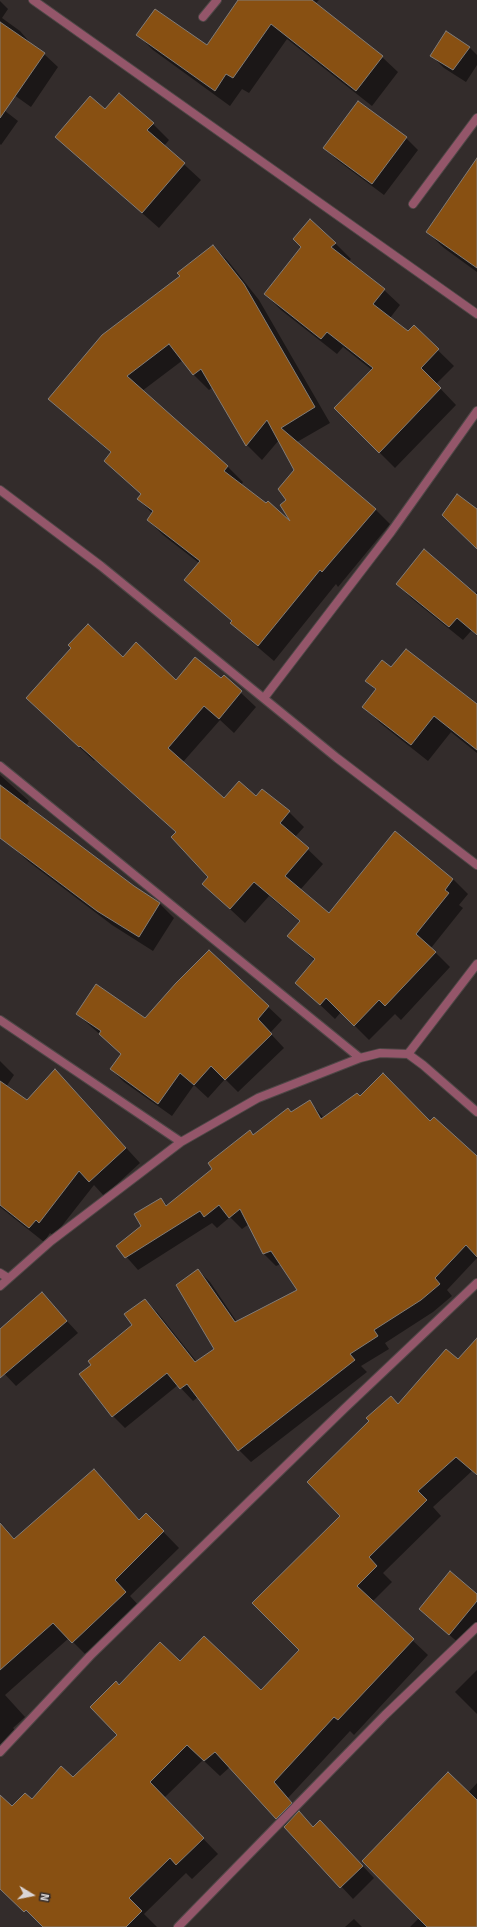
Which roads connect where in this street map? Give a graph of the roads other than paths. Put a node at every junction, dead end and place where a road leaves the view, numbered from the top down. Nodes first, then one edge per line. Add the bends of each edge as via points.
1 (33, 0) edge
2 (217, 0) edge
3 (203, 17) dead end
4 (477, 118) edge
5 (413, 204) dead end
6 (477, 314) edge
7 (477, 411) edge
8 (0, 490) edge
9 (264, 698) junction
10 (0, 766) edge
11 (477, 866) edge
12 (477, 964) edge
13 (0, 1020) edge
14 (408, 1054) junction
15 (360, 1058) junction
16 (477, 1112) edge
17 (181, 1142) junction
18 (0, 1273) edge
19 (8, 1278) junction
20 (477, 1283) edge
21 (0, 1286) edge
22 (477, 1627) edge
23 (0, 1752) edge
24 (178, 1927) edge

1 - 6 street
2 - 3 street
4 - 5 street
7 - 9 street via 391,532
8 - 9 street via 101,566
9 - 11 street
10 - 15 street
12 - 14 street
13 - 17 street
14 - 15 street via 380,1052
14 - 16 street
15 - 17 street via 258,1098
17 - 19 street via 51,1241
18 - 19 street
19 - 21 street
20 - 23 street via 90,1656
22 - 24 street via 385,1715

